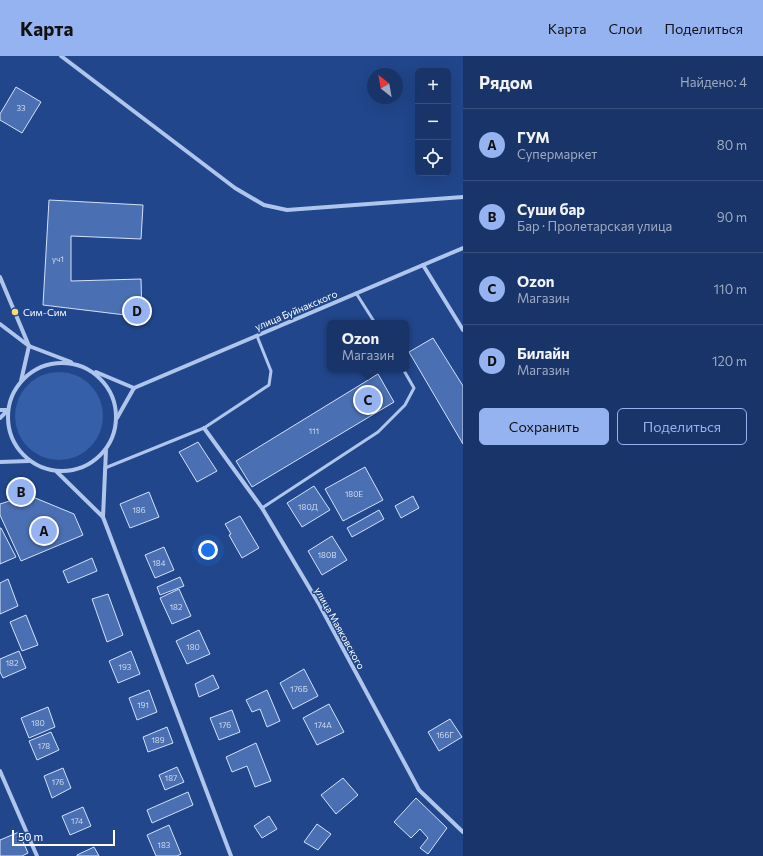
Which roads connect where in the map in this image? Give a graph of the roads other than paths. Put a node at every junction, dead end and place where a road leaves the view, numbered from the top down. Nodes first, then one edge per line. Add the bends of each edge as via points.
1 (61, 56) edge
2 (463, 197) edge
3 (463, 248) edge
4 (423, 265) junction
5 (0, 277) edge
6 (356, 293) junction
7 (373, 320) edge
8 (0, 324) edge
9 (463, 330) edge
10 (257, 336) junction
11 (29, 346) junction
12 (75, 364) junction
13 (91, 370) junction
14 (405, 372) edge
15 (21, 381) junction
16 (134, 388) junction
17 (0, 410) edge
18 (8, 410) junction
19 (0, 418) edge
20 (118, 418) junction
21 (204, 428) junction
22 (106, 450) junction
23 (29, 461) junction
24 (0, 462) edge
25 (106, 468) junction
26 (57, 472) junction
27 (262, 508) junction
28 (103, 516) junction
29 (0, 771) edge
30 (463, 832) edge
31 (37, 856) edge
32 (231, 856) edge

1 - 2 street via 235,188 264,205 287,210
3 - 4 street, улица Буйнакского
4 - 6 street, улица Буйнакского
4 - 9 street
5 - 11 street
6 - 7 lane
6 - 10 street, улица Буйнакского
8 - 11 street
10 - 16 street, улица Буйнакского
10 - 21 lane via 271,371 269,385
11 - 12 street
11 - 15 street
12 - 13 street
12 - 15 street via 56,363 43,367
13 - 16 street
13 - 20 street via 105,382 114,399
14 - 27 lane via 414,388 405,405 378,432
15 - 18 street via 12,394
16 - 20 street
17 - 18 street
18 - 19 street
18 - 23 street via 8,424 14,444
20 - 22 street via 114,436
21 - 25 lane
21 - 27 street, улица Маяковского
22 - 25 street
22 - 26 street via 94,462 75,471
23 - 24 street
23 - 26 street via 40,468
25 - 28 street
26 - 28 street
27 - 30 street, улица Маяковского via 319,604 419,790
28 - 32 street
29 - 31 street

